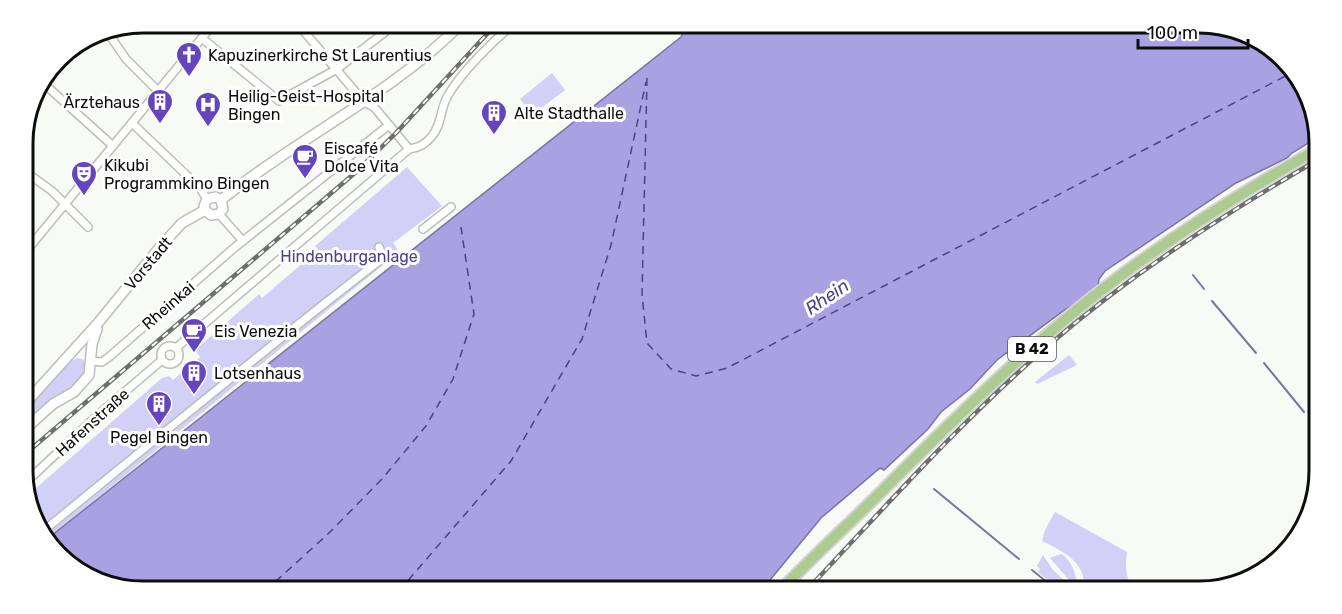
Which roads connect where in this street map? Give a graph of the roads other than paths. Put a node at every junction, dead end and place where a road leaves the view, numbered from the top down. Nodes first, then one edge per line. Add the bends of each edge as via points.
1 (207, 33) edge
2 (306, 33) edge
3 (384, 33) edge
4 (451, 33) edge
5 (504, 33) edge
6 (111, 38) edge
7 (203, 39) junction
8 (337, 69) junction
9 (48, 87) edge
10 (158, 91) junction
11 (364, 102) junction
12 (132, 123) junction
13 (389, 125) junction
14 (112, 146) junction
15 (409, 149) junction
16 (1309, 154) edge
17 (33, 177) edge
18 (207, 199) junction
19 (221, 200) junction
20 (65, 205) junction
21 (451, 207) dead end
22 (205, 210) junction
23 (219, 214) junction
24 (88, 227) dead end
25 (423, 229) dead end
26 (243, 241) junction
27 (33, 243) edge
28 (380, 247) dead end
29 (98, 323) junction
30 (176, 348) junction
31 (68, 356) junction
32 (162, 360) junction
33 (91, 361) junction
34 (33, 395) edge
35 (33, 422) edge
36 (33, 475) edge
37 (49, 527) edge
38 (789, 581) edge

1 - 7 street
2 - 8 street
3 - 8 street
4 - 11 main road via 415,66
5 - 15 street via 452,88 434,134 424,144
6 - 10 street
7 - 8 street via 279,101
7 - 10 street
8 - 11 street
9 - 14 street
10 - 12 street
11 - 13 street via 374,107
11 - 19 main road
12 - 14 street
12 - 18 street
13 - 15 street
13 - 26 street, Rheinkai
14 - 20 street
15 - 30 street
16 - 38 main road, B 42 via 1212,213 1107,287 1008,369
17 - 20 street
18 - 19 main road via 216,196
18 - 22 main road
19 - 23 main road via 223,209
20 - 24 street
20 - 27 street
21 - 25 street
22 - 23 main road via 211,215
22 - 29 main road, Vorstadt via 182,223
23 - 26 street
26 - 33 street, Rheinkai via 102,362
28 - 37 street via 383,258
29 - 31 main road, Vorstadt
29 - 33 main road, Vorstadt
30 - 32 street, Hafenstraße via 162,349
30 - 32 street, Hafenstraße via 179,356 175,363
31 - 33 main road via 84,353
31 - 34 main road, Vorstadt
32 - 36 street, Hafenstraße
33 - 35 main road, Vorstadt via 83,383

